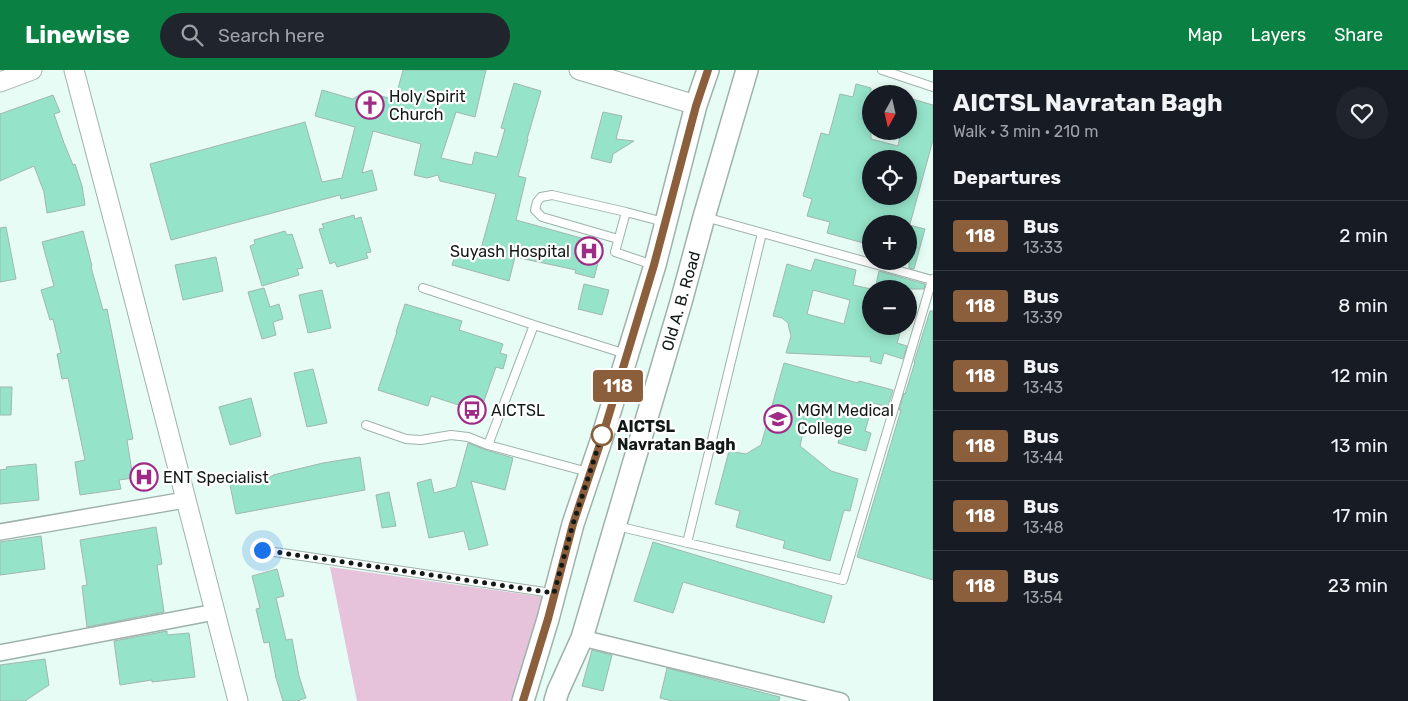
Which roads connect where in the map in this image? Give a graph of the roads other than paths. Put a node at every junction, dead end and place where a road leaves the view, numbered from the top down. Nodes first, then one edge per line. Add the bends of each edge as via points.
1 (32, 70) edge
2 (74, 70) edge
3 (580, 70) edge
4 (708, 70) edge
5 (747, 70) edge
6 (882, 70) edge
7 (0, 82) edge
8 (933, 87) edge
9 (696, 106) junction
10 (626, 212) junction
11 (704, 217) junction
12 (666, 222) junction
13 (762, 233) junction
14 (618, 240) junction
15 (654, 265) junction
16 (932, 280) edge
17 (423, 288) dead end
18 (534, 325) junction
19 (627, 354) junction
20 (366, 425) dead end
21 (488, 445) junction
22 (590, 473) junction
23 (186, 500) junction
24 (615, 526) junction
25 (0, 532) edge
26 (687, 543) junction
27 (262, 550) dead end
28 (554, 593) junction
29 (215, 612) junction
30 (582, 638) junction
31 (0, 653) edge
32 (808, 697) edge
33 (238, 701) edge
34 (523, 701) edge
35 (556, 701) edge
36 (841, 701) edge

1 - 7 street
2 - 23 street
3 - 9 street
4 - 9 main road
5 - 11 main road, Old A. B. Road
6 - 8 lane
9 - 12 main road
10 - 12 lane
10 - 14 lane
10 - 14 lane via 552,195 541,197 537,202 536,210 542,217
11 - 13 lane
11 - 24 main road, Old A. B. Road
12 - 15 main road
13 - 16 lane
13 - 26 lane
14 - 15 lane via 614,252
15 - 19 main road
16 - 26 lane via 843,580
17 - 18 lane
18 - 19 lane
18 - 21 lane
19 - 22 main road
20 - 21 lane via 406,439 451,435 468,437
21 - 22 lane
22 - 28 main road
23 - 25 street
23 - 29 street
24 - 26 lane
24 - 30 main road, Old A. B. Road
27 - 28 lane
28 - 34 main road
29 - 31 street
29 - 33 street
30 - 32 street
30 - 35 main road, Old A. B. Road
32 - 36 street

